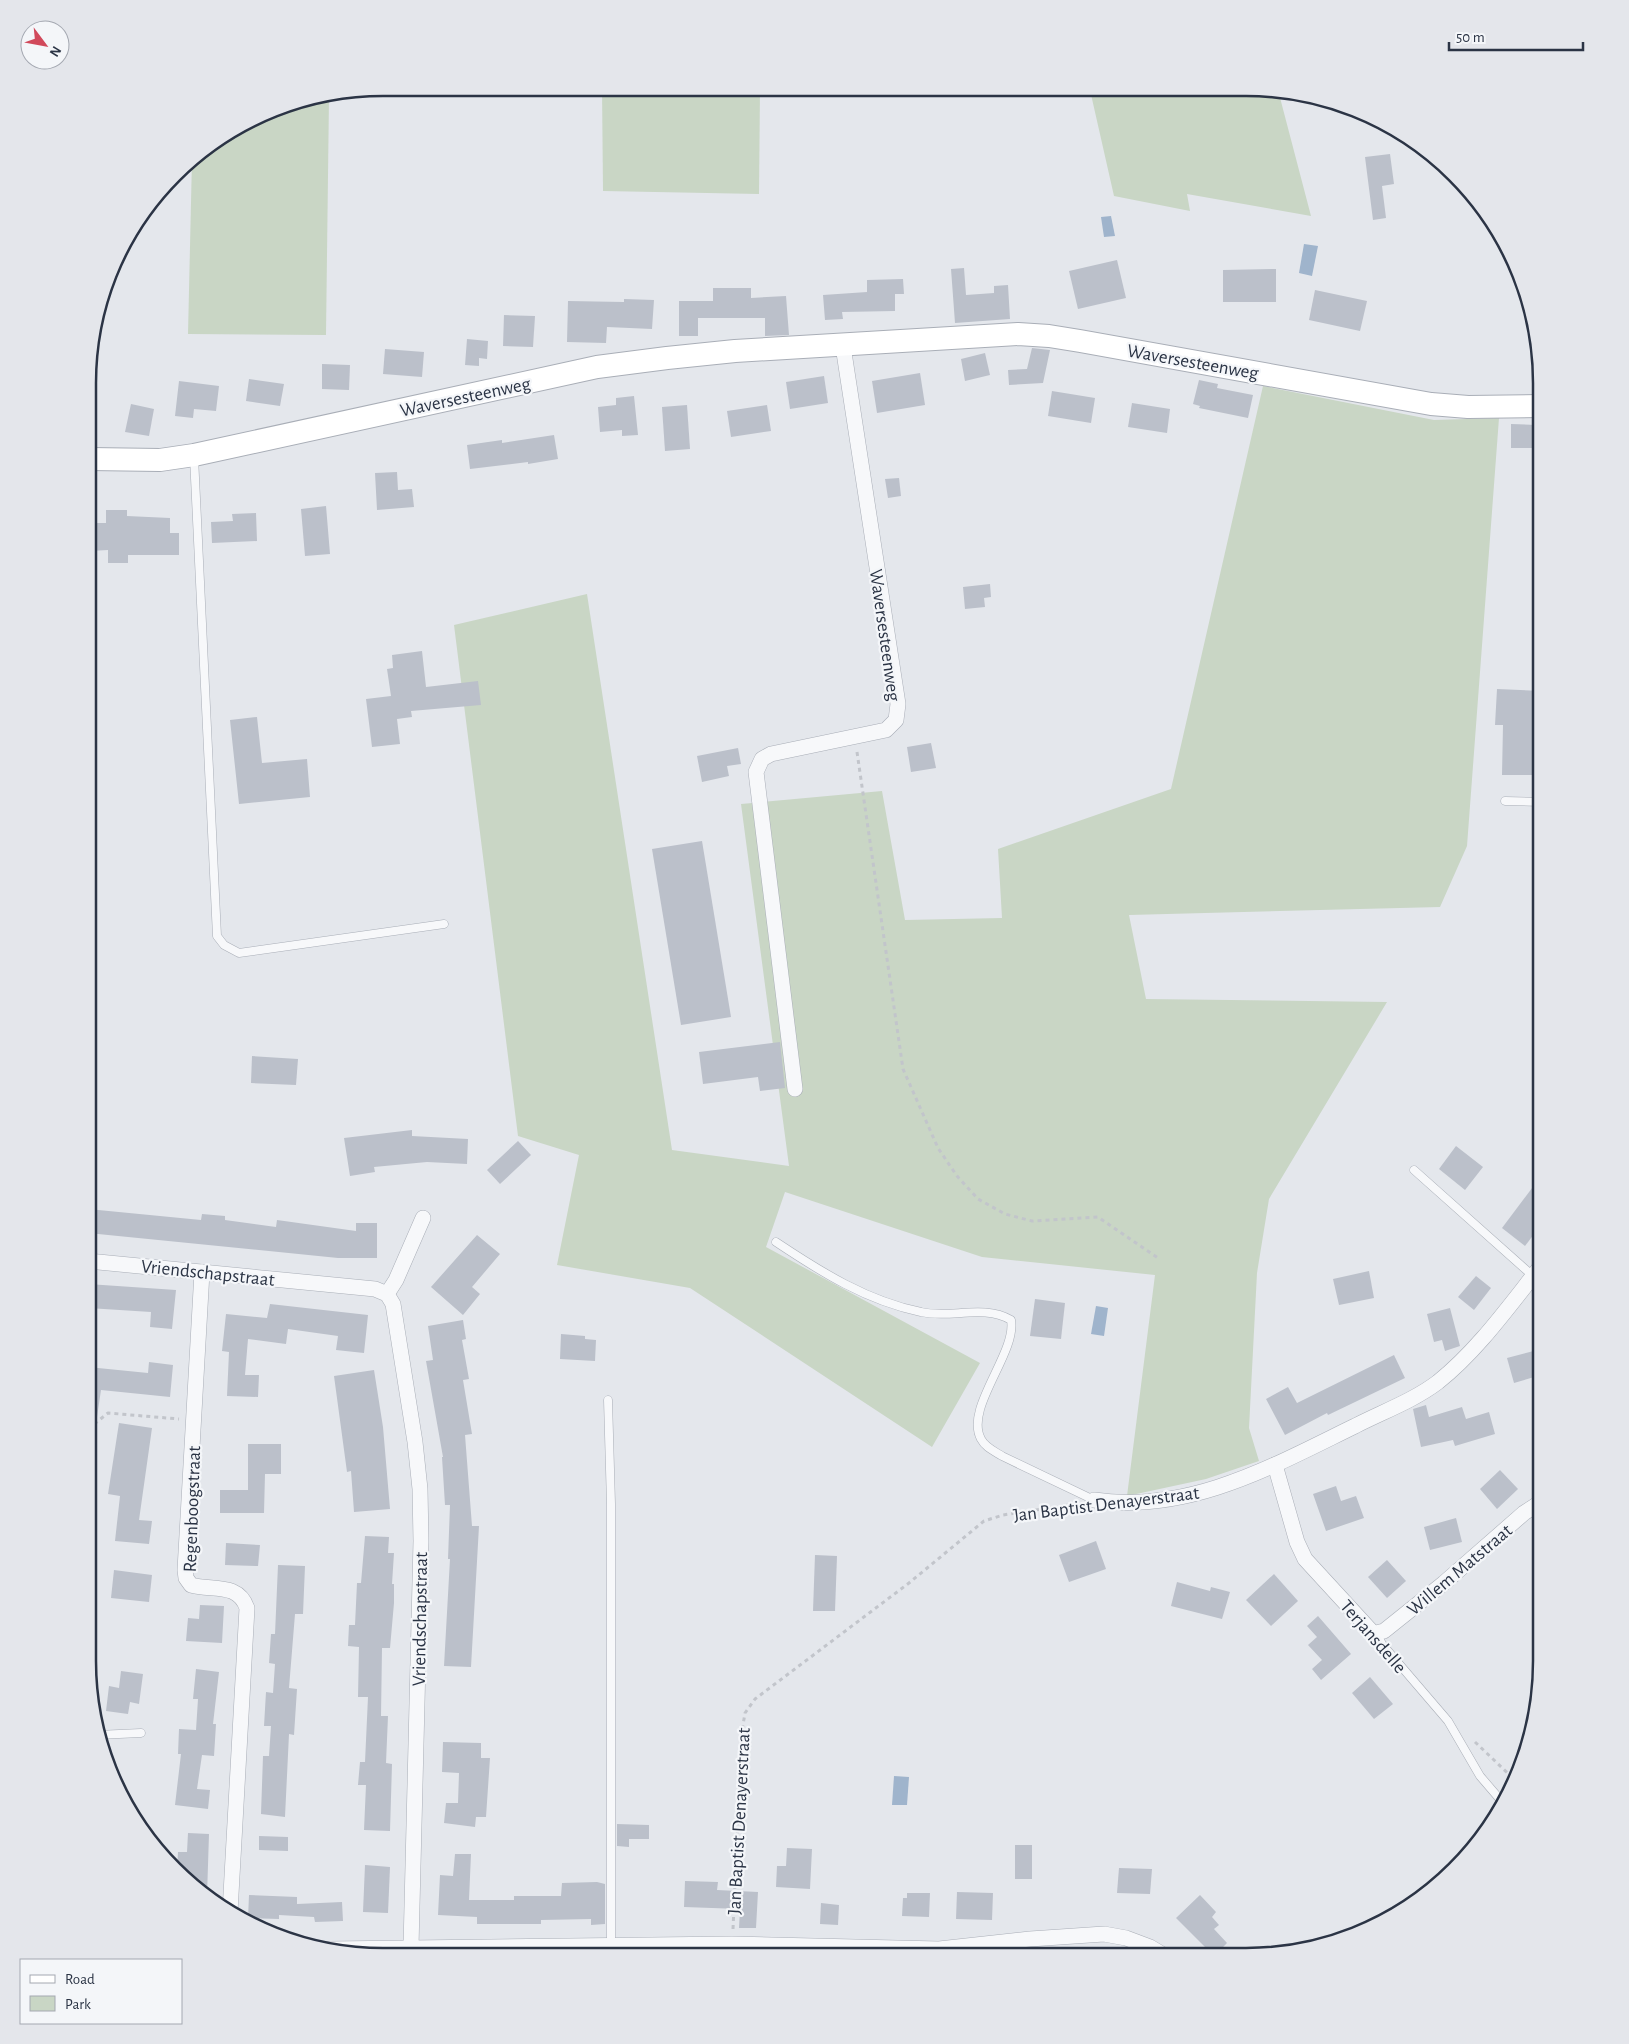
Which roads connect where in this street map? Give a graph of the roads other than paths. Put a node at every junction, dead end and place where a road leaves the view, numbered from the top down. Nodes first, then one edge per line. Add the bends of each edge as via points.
1 (843, 346) junction
2 (1533, 406) edge
3 (194, 455) junction
4 (96, 459) edge
5 (1505, 801) dead end
6 (1533, 802) edge
7 (444, 924) dead end
8 (795, 1089) dead end
9 (1414, 1170) dead end
10 (423, 1218) dead end
11 (776, 1242) dead end
12 (96, 1262) edge
13 (1533, 1268) edge
14 (202, 1272) junction
15 (1533, 1276) edge
16 (387, 1294) junction
17 (608, 1400) dead end
18 (1275, 1465) junction
19 (1094, 1500) joint
20 (1533, 1507) edge
21 (1376, 1634) junction
22 (141, 1733) dead end
23 (106, 1735) edge
24 (1498, 1797) edge
25 (230, 1903) edge
26 (611, 1945) junction
27 (411, 1947) junction
28 (380, 1948) edge
29 (434, 1948) edge
30 (558, 1948) edge
31 (749, 1948) edge
32 (947, 1948) edge
33 (1152, 1948) edge

1 - 2 street, Waversesteenweg via 1018,334 1049,336 1431,404
1 - 3 street, Waversesteenweg via 735,352 597,367
1 - 8 street, Waversesteenweg via 898,704 896,720 886,730 771,754 762,759 756,772
3 - 4 street, Waversesteenweg via 160,460
3 - 7 lane via 217,936 224,945 238,953
5 - 6 lane
9 - 13 lane
10 - 16 street
11 - 19 lane via 825,1274 900,1307 923,1313 1002,1314 1011,1320 1010,1336 980,1411 980,1438 1002,1456
12 - 14 street, Vriendschapstraat
14 - 16 street, Vriendschapstraat via 375,1289
14 - 25 street, Regenboogstraat via 185,1570 191,1585 230,1589 244,1599 247,1608
15 - 18 street, Jan Baptist Denayerstraat via 1460,1362 1437,1382 1412,1399
16 - 27 street, Vriendschapstraat via 393,1304 420,1489
17 - 26 lane
18 - 19 street, Jan Baptist Denayerstraat via 1218,1489 1184,1496 1128,1503
18 - 21 street, Terjansdelle via 1305,1559
20 - 21 street, Willem Matstraat via 1444,1583
21 - 24 lane, Terjansdelle via 1448,1721 1480,1776
22 - 23 lane
26 - 30 street
26 - 31 street via 732,1944
27 - 28 street
27 - 29 street
32 - 33 street via 1030,1938 1104,1934

